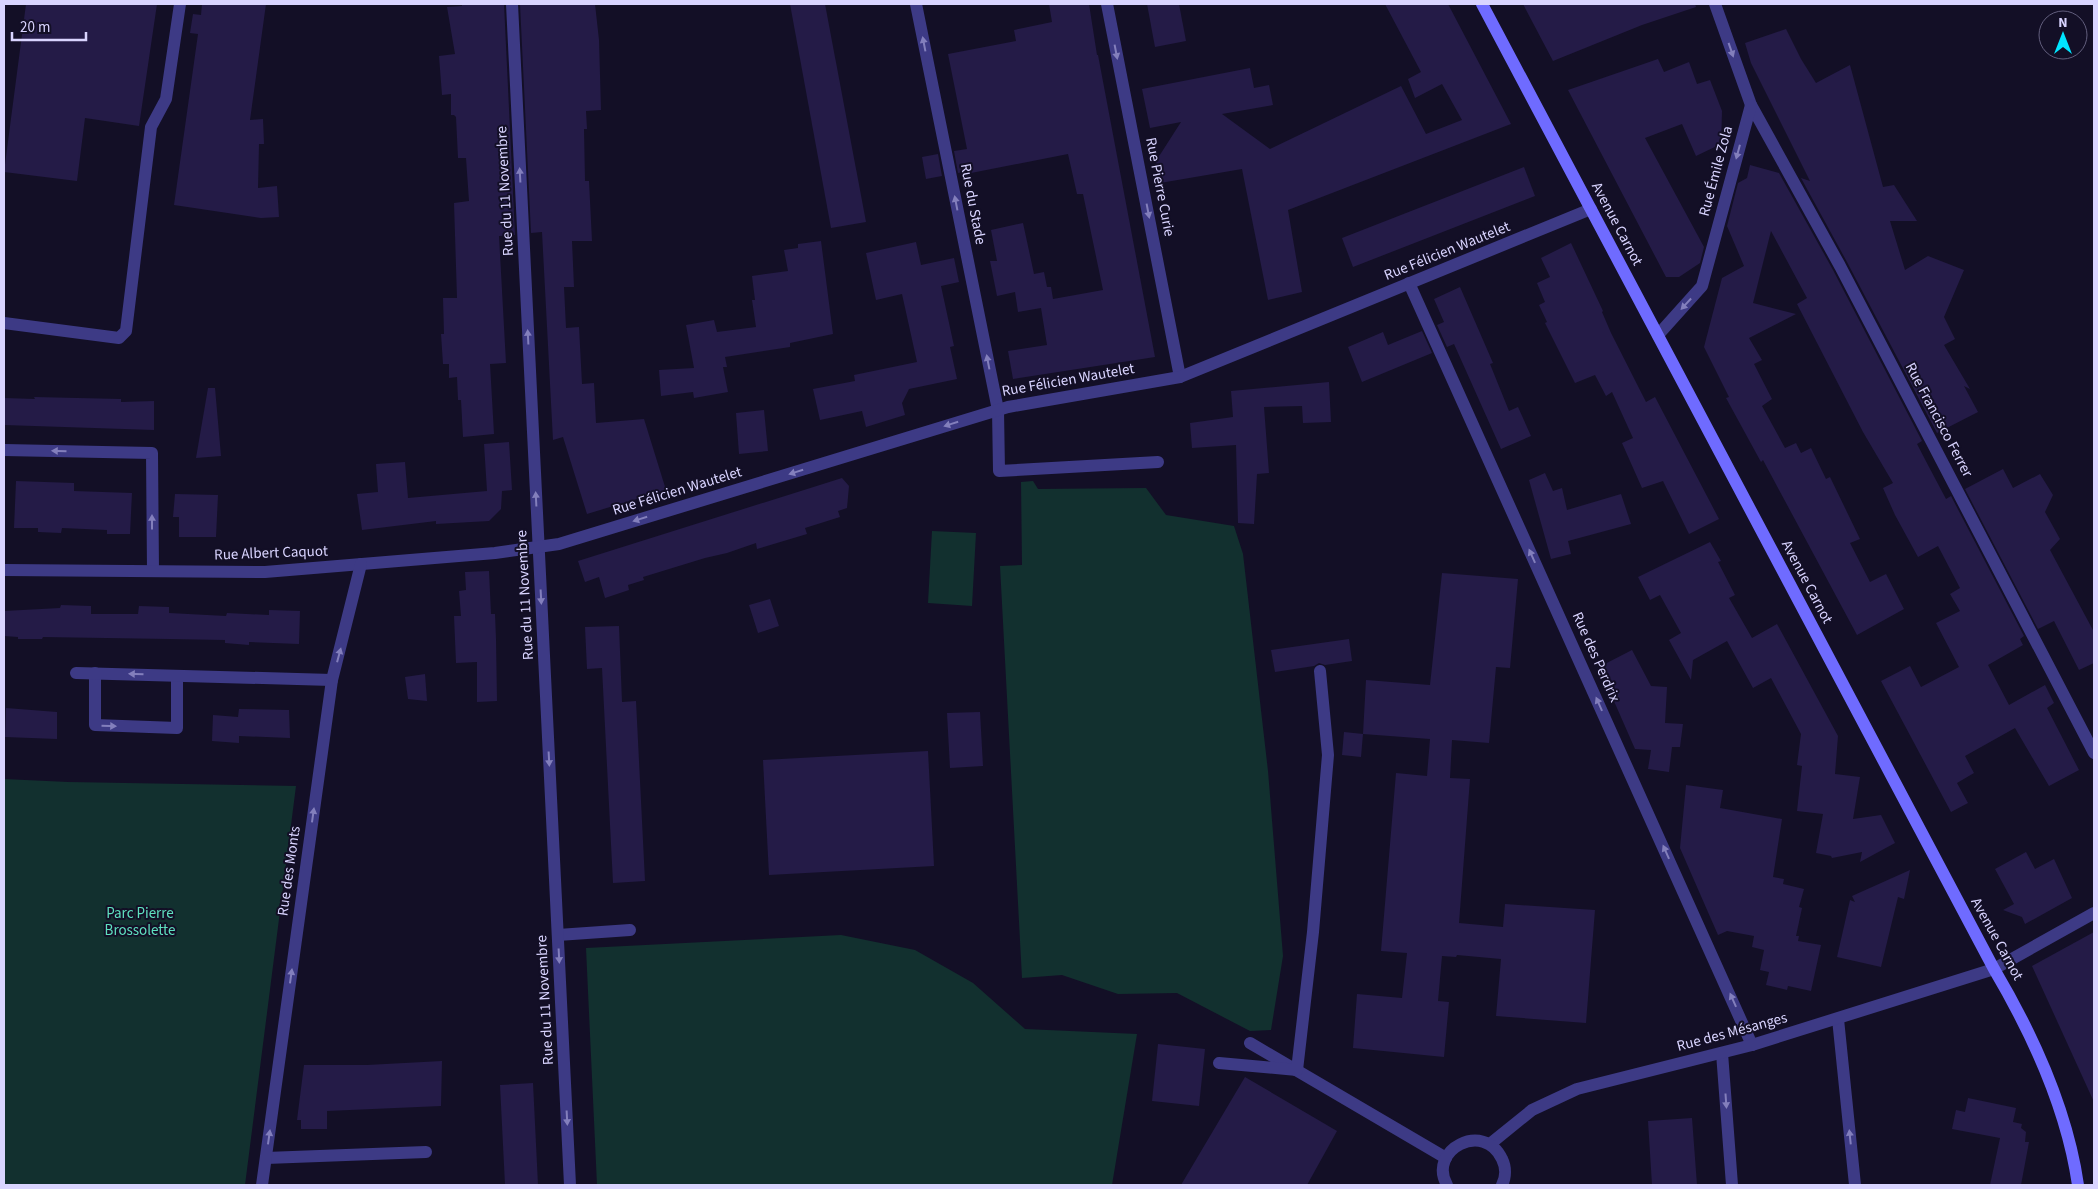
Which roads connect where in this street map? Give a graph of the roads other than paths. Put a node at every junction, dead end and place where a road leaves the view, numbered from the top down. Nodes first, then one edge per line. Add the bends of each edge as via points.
1 (180, 4) edge
2 (512, 4) edge
3 (916, 4) edge
4 (1107, 4) edge
5 (1482, 4) edge
6 (1715, 4) edge
7 (1751, 105) junction
8 (1591, 209) junction
9 (1409, 284) junction
10 (4, 322) edge
11 (1658, 335) junction
12 (1180, 377) junction
13 (998, 410) junction
14 (4, 450) edge
15 (1158, 462) dead end
16 (538, 548) junction
17 (361, 564) junction
18 (4, 570) edge
19 (153, 571) junction
20 (1320, 671) dead end
21 (76, 673) dead end
22 (95, 673) junction
23 (177, 676) junction
24 (332, 680) junction
25 (2094, 753) edge
26 (2094, 913) edge
27 (630, 930) dead end
28 (558, 935) junction
29 (1994, 970) junction
30 (1838, 1019) junction
31 (1250, 1043) dead end
32 (1752, 1045) junction
33 (1722, 1052) junction
34 (1219, 1064) dead end
35 (1297, 1070) junction
36 (1490, 1144) junction
37 (426, 1152) dead end
38 (266, 1158) junction
39 (1446, 1158) junction
40 (262, 1185) edge
41 (570, 1185) edge
42 (1447, 1185) edge
43 (1502, 1185) edge
44 (1732, 1185) edge
45 (1855, 1185) edge
46 (2078, 1185) edge

1 - 10 street via 166,99 151,127 126,331 119,338
16 -> 2 street, Rue du 11 Novembre
13 -> 3 street, Rue du Stade
4 -> 12 street, Rue Pierre Curie
5 - 8 main road, Avenue Carnot
6 -> 7 street
7 -> 11 street, Rue Émile Zola via 1702,286
7 - 25 street, Rue Francisco Ferrer via 1840,266
8 - 9 street, Rue Félicien Wautelet
8 - 11 main road, Avenue Carnot
9 - 12 street, Rue Félicien Wautelet
32 -> 9 street, Rue des Perdrix
11 - 29 main road, Avenue Carnot
12 - 13 street, Rue Félicien Wautelet
13 - 15 street, Rue du Stade via 999,471
13 -> 16 street, Rue Félicien Wautelet
19 -> 14 street via 152,453
16 - 17 street, Rue Albert Caquot
16 -> 28 street, Rue du 11 Novembre
17 - 19 street, Rue Albert Caquot via 265,572
24 -> 17 street, Rue des Monts
18 - 19 street, Rue Albert Caquot
20 - 35 street via 1328,755
21 - 22 street
23 -> 22 street
22 -> 23 street via 95,725 177,728
23 - 24 street
38 -> 24 street, Rue des Monts
26 - 29 street, Rue des Mésanges
27 - 28 street
28 -> 41 street, Rue du 11 Novembre
29 - 30 street, Rue des Mésanges
29 - 46 main road, Avenue Carnot via 2051,1082 2074,1153
30 - 32 street, Rue des Mésanges
45 -> 30 street
31 - 35 street
32 - 33 street, Rue des Mésanges
33 - 36 street, Rue des Mésanges via 1577,1089 1532,1110
33 -> 44 street
34 - 35 street
35 - 39 street
36 - 39 street via 1469,1140 1450,1151
36 - 43 street via 1504,1161 1506,1171
37 - 38 street
38 - 40 street, Rue des Monts
39 - 42 street via 1443,1171

